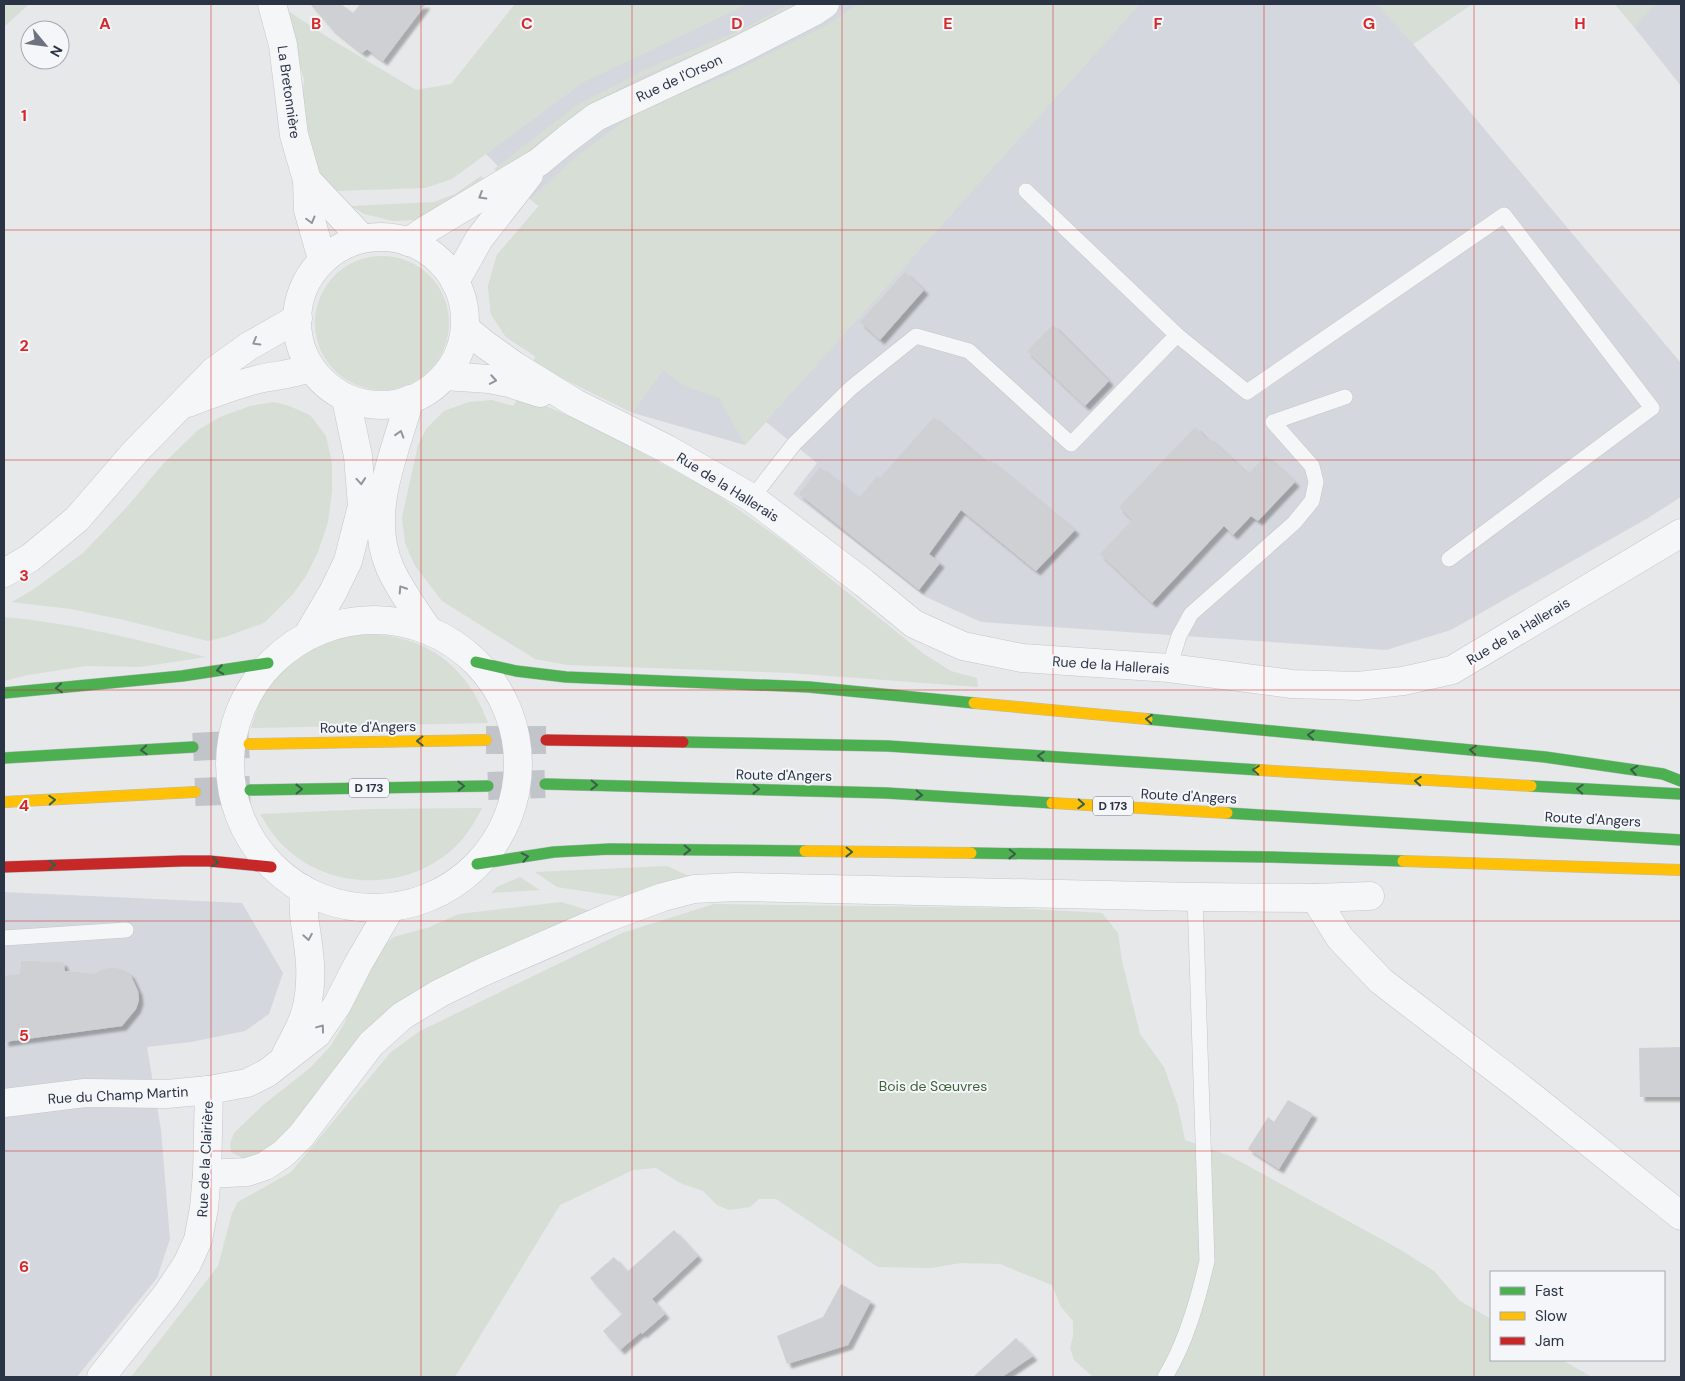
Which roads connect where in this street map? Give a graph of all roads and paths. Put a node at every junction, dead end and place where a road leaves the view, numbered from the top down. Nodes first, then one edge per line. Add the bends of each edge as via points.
1 (272, 4) edge
2 (825, 4) edge
3 (539, 162) junction
4 (307, 180) junction
5 (1026, 191) dead end
6 (360, 236) junction
7 (408, 242) junction
8 (322, 259) junction
9 (455, 282) junction
10 (298, 318) junction
11 (466, 329) junction
12 (1177, 335) junction
13 (309, 368) junction
14 (445, 376) junction
15 (1345, 397) dead end
16 (346, 399) junction
17 (410, 399) junction
18 (575, 403) junction
19 (177, 407) junction
20 (752, 498) junction
21 (1681, 533) edge
22 (1449, 559) dead end
23 (4, 573) edge
24 (428, 630) junction
25 (310, 631) junction
26 (476, 662) junction
27 (268, 663) junction
28 (1169, 668) junction
29 (4, 693) edge
30 (486, 740) tunnel mouth
31 (546, 740) tunnel mouth
32 (249, 744) tunnel mouth
33 (193, 747) tunnel mouth
34 (4, 758) edge
35 (1681, 781) edge
36 (545, 784) tunnel mouth
37 (488, 786) tunnel mouth
38 (250, 790) tunnel mouth
39 (195, 792) tunnel mouth
40 (1681, 794) edge
41 (4, 802) edge
42 (1681, 840) edge
43 (477, 864) junction
44 (4, 867) edge
45 (271, 867) junction
46 (1681, 870) edge
47 (303, 888) junction
48 (1370, 896) dead end
49 (1195, 897) junction
50 (1314, 898) junction
51 (390, 910) junction
52 (126, 930) dead end
53 (4, 938) edge
54 (284, 1060) junction
55 (209, 1090) junction
56 (4, 1103) edge
57 (207, 1174) junction
58 (1681, 1216) edge
59 (102, 1377) edge
60 (1165, 1377) edge

1 - 4 street, La Bretonnière via 284,46 294,136
2 - 3 street, Rue de l'Orson via 737,52 596,117
3 -> 7 street, Rue de l'Orson
3 - 9 street, Rue de l'Orson via 479,239
4 - 6 street, La Bretonnière
4 -> 8 street, La Bretonnière via 308,210
5 - 12 lane
6 - 7 street
6 - 8 street
7 - 9 street via 428,252 444,266
8 - 10 street via 308,277
9 - 11 street via 466,303
10 - 13 street via 299,335
10 -> 19 street via 214,371
11 - 14 street via 459,352
11 - 18 street, Rue de la Hallerais via 515,366
12 - 20 lane via 1071,444 969,351 916,336 851,388 794,444
12 - 22 lane via 1247,392 1504,215 1652,408
13 - 16 street
13 - 19 street via 293,375 260,379 224,389
14 - 17 street via 435,386
14 -> 18 street, Rue de la Hallerais via 510,383
15 - 28 lane via 1273,422 1312,466 1316,482 1312,501 1294,522 1192,614 1178,636
16 - 17 street via 385,404
16 -> 25 street via 358,456 362,506 348,561
24 -> 17 street via 389,566 381,538 387,476
18 - 20 street, Rue de la Hallerais via 666,449
19 - 23 street via 77,519 30,558
20 - 28 street, Rue de la Hallerais via 914,624 963,646 1022,658
21 - 28 street, Rue de la Hallerais via 1452,670 1358,686 1292,684
24 - 25 street via 370,619 341,622
24 - 26 street via 451,642
25 - 27 street
35 -> 26 highway via 1663,774 1545,756 809,687 566,677
26 - 43 street via 498,690 510,717 518,748 518,780 509,807 492,843
27 -> 29 highway via 182,676
27 - 45 street via 244,698 234,730 230,766 237,801 251,838
30 -> 32 highway, Route d'Angers
40 -> 31 highway via 888,746
33 -> 34 highway
36 -> 42 highway, Route d'Angers / D 173 via 886,793
38 -> 37 highway, D 173
41 -> 39 highway
43 -> 46 highway via 554,852 610,849 1270,857
43 - 51 street via 425,900
44 -> 45 highway via 182,861
45 - 47 street
47 - 51 street via 324,900 351,907
47 -> 54 street, Rue du Champ Martin via 311,961 308,1002
48 - 50 street
49 - 50 street
49 - 57 street via 736,887 694,889 663,897 482,972 421,1004 371,1044 301,1136 283,1154 265,1166 247,1172
49 - 60 lane via 1207,1261 1197,1303
50 - 58 street via 1340,938 1381,981
54 -> 51 street, Rue du Champ Martin via 317,1034 332,1013
52 - 53 lane
54 - 55 street, Rue du Champ Martin via 247,1083
55 - 56 street, Rue du Champ Martin via 167,1094 84,1093
55 - 57 street, Rue de la Clairière
57 - 59 street, Rue de la Clairière via 198,1240 187,1264

